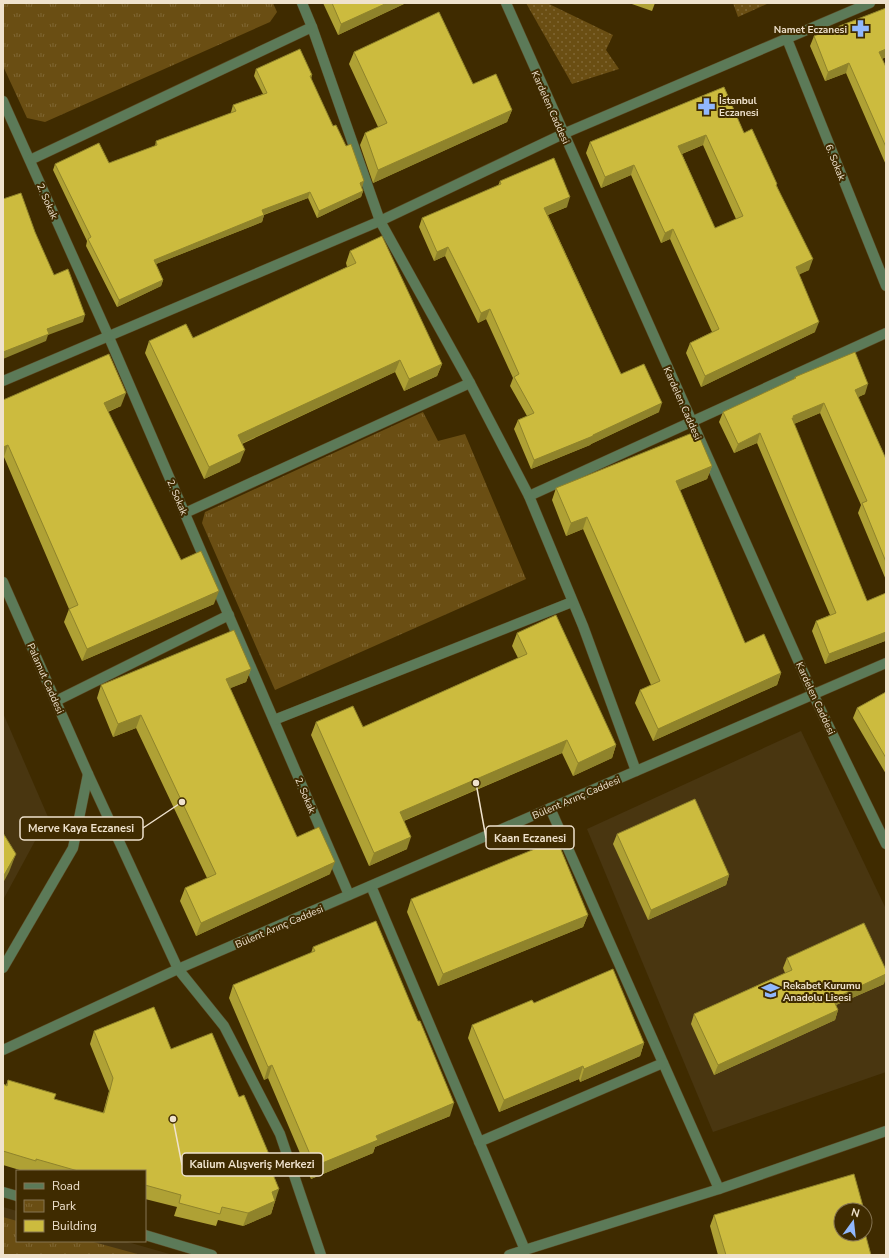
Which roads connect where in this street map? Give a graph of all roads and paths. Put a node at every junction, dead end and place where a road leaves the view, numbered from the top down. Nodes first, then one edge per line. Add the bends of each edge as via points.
1 (302, 3) edge
2 (506, 3) edge
3 (870, 3) edge
4 (312, 27) junction
5 (787, 39) junction
6 (3, 101) edge
7 (563, 134) junction
8 (30, 160) junction
9 (380, 221) junction
10 (886, 286) edge
11 (886, 332) edge
12 (108, 335) junction
13 (3, 381) edge
14 (470, 383) junction
15 (691, 422) junction
16 (529, 496) junction
17 (185, 513) junction
18 (3, 582) edge
19 (572, 602) junction
20 (229, 615) junction
21 (886, 663) edge
22 (813, 694) junction
23 (56, 700) junction
24 (274, 720) junction
25 (636, 771) junction
26 (88, 774) junction
27 (550, 808) junction
28 (886, 844) edge
29 (371, 886) junction
30 (349, 895) junction
31 (3, 968) edge
32 (178, 969) junction
33 (4, 1051) edge
34 (663, 1064) junction
35 (886, 1131) edge
36 (479, 1142) junction
37 (719, 1189) junction
38 (3, 1192) edge
39 (16, 1196) edge
40 (146, 1235) edge
41 (525, 1250) junction
42 (212, 1255) edge
43 (321, 1255) edge
44 (509, 1255) edge

1 - 4 street
2 - 7 street, Kardelen Caddesi
3 - 5 street
4 - 8 street
4 - 9 street
5 - 7 street
5 - 10 street, 6. Sokak
6 - 8 street, 2. Sokak
7 - 9 street
7 - 15 street, Kardelen Caddesi
8 - 12 street, 2. Sokak
9 - 12 street
9 - 14 street
11 - 15 street
12 - 13 street
12 - 17 street, 2. Sokak
14 - 16 street
14 - 17 street
15 - 16 street
15 - 22 street, Kardelen Caddesi
16 - 19 street
17 - 20 street, 2. Sokak
18 - 23 street, Palamut Caddesi
19 - 24 street
19 - 25 street
20 - 23 street
20 - 24 street, 2. Sokak
21 - 22 street, Bülent Arınç Caddesi
22 - 25 street, Bülent Arınç Caddesi
22 - 28 street, Kardelen Caddesi
23 - 26 street, Palamut Caddesi
24 - 30 street, 2. Sokak
25 - 27 street, Bülent Arınç Caddesi
26 - 31 street via 73,848
26 - 32 street, Palamut Caddesi
27 - 29 street, Bülent Arınç Caddesi
27 - 34 street
29 - 30 street, Bülent Arınç Caddesi
29 - 36 street
30 - 32 street, Bülent Arınç Caddesi
32 - 33 street, Bülent Arınç Caddesi
32 - 43 street, Palamut Caddesi via 224,1026 280,1134
34 - 36 street
34 - 37 street
35 - 37 street
36 - 41 street
37 - 41 street
38 - 39 street
40 - 42 street
41 - 44 street

